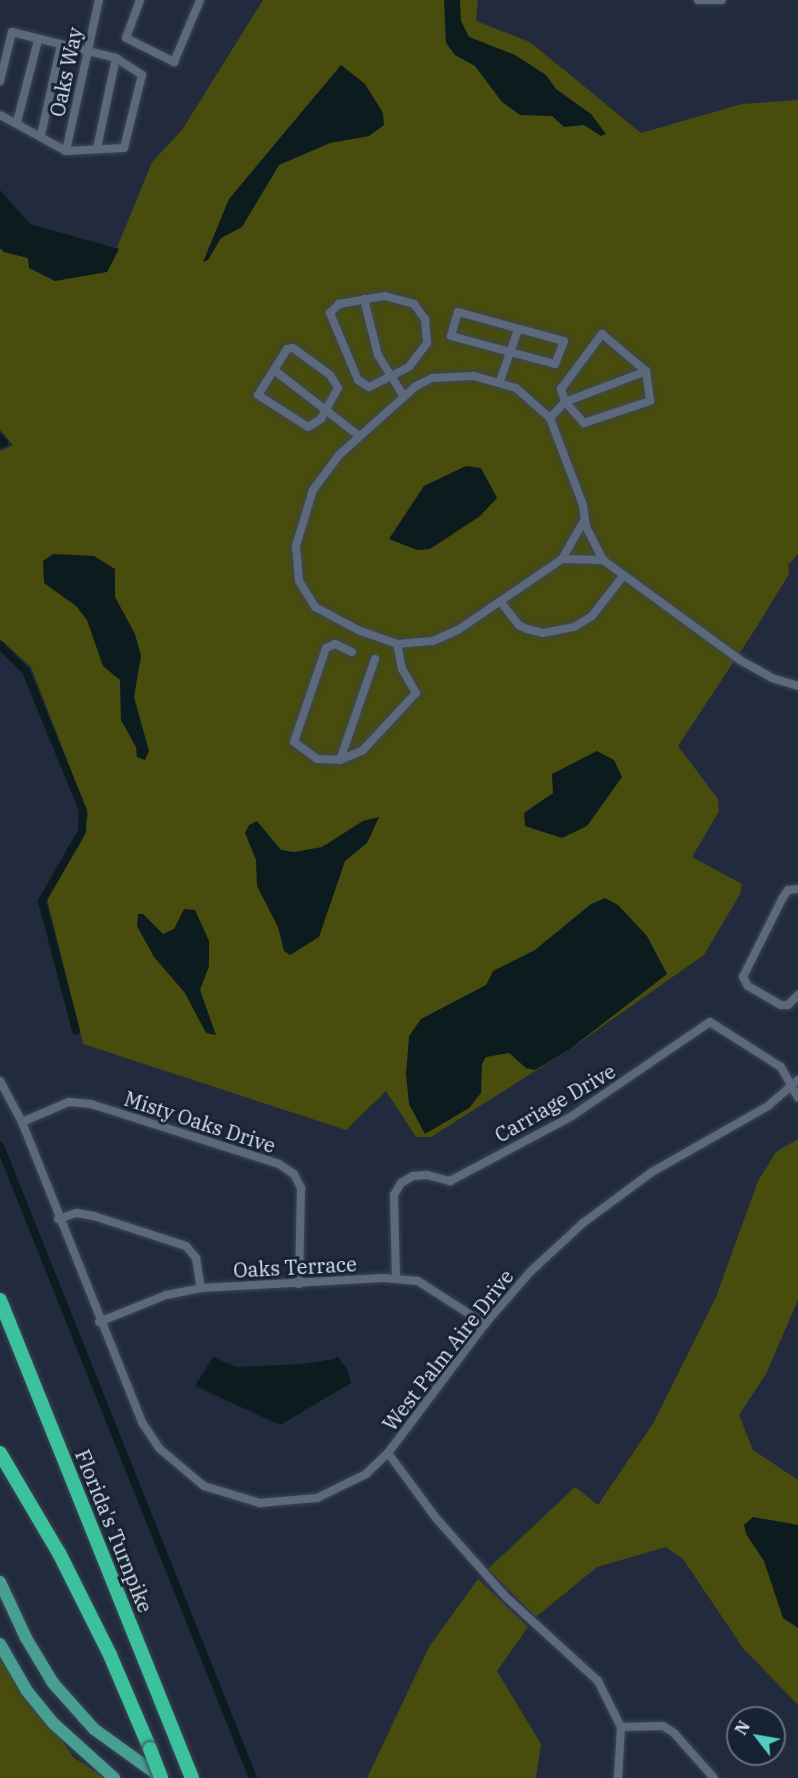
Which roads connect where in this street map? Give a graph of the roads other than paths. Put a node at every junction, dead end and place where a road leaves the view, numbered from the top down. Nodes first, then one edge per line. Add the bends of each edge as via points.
1 (99, 0) edge
2 (140, 0) edge
3 (698, 0) edge
4 (722, 0) edge
5 (197, 1) edge
6 (38, 39) junction
7 (61, 45) junction
8 (90, 50) junction
9 (116, 58) junction
10 (0, 81) edge
11 (0, 115) edge
12 (17, 122) junction
13 (41, 135) junction
14 (97, 148) junction
15 (66, 151) junction
16 (364, 299) junction
17 (518, 330) junction
18 (511, 356) junction
19 (274, 370) junction
20 (646, 371) junction
21 (391, 378) junction
22 (500, 381) junction
23 (403, 395) junction
24 (565, 402) junction
25 (328, 408) junction
26 (550, 418) junction
27 (359, 436) junction
28 (585, 518) junction
29 (562, 559) junction
30 (603, 560) junction
31 (623, 576) junction
32 (500, 601) junction
33 (397, 644) junction
34 (352, 652) dead end
35 (375, 659) dead end
36 (798, 686) edge
37 (340, 760) junction
38 (798, 889) edge
39 (798, 995) edge
40 (0, 1081) edge
41 (795, 1083) edge
42 (798, 1098) edge
43 (22, 1122) junction
44 (58, 1219) junction
45 (396, 1279) junction
46 (299, 1284) junction
47 (201, 1288) junction
48 (0, 1300) edge
49 (99, 1322) junction
50 (485, 1324) junction
51 (0, 1452) edge
52 (388, 1453) junction
53 (0, 1582) edge
54 (0, 1644) edge
55 (621, 1727) junction
56 (190, 1774) edge
57 (114, 1778) edge
58 (162, 1778) edge
59 (618, 1778) edge
60 (714, 1778) edge

1 - 8 street, Oaks Way
2 - 5 street via 126,38 174,62
3 - 4 street
6 - 7 street
6 - 10 street via 12,32
6 - 12 street
7 - 8 street
7 - 13 street
8 - 9 street
8 - 15 street, Oaks Way
9 - 14 street
9 - 14 street via 142,75 124,148
11 - 12 street
12 - 13 street
13 - 15 street
14 - 15 street
16 - 21 street via 370,334
16 - 21 street via 385,296 414,304 425,319 428,343 417,360
16 - 21 street via 339,304 331,310 331,319 358,380 369,387
17 - 18 street
17 - 18 street via 564,341 555,364
17 - 18 street via 458,312 453,328 451,336
18 - 22 street
19 - 25 street
19 - 25 street via 290,348 325,370 338,388
19 - 25 street via 260,389 261,399 303,426 317,423
20 - 24 street
20 - 24 street via 650,401 584,423
20 - 24 street via 602,334 561,389
21 - 23 street
22 - 23 street via 474,376 432,378
22 - 26 street via 534,401
23 - 27 street
24 - 26 street
25 - 27 street
26 - 28 street
27 - 33 street via 323,473 313,490 296,546 299,581 315,607 330,618
28 - 29 street
28 - 30 street
29 - 30 street
29 - 32 street
30 - 31 street
31 - 32 street via 592,616 574,627 543,633 528,629 519,625
31 - 36 street via 740,660 772,678
32 - 33 street via 433,641
33 - 37 street via 402,669 416,693 363,750
34 - 37 street via 335,644 326,648 294,742 317,759
35 - 37 street
38 - 39 street via 789,890 783,899 743,977 748,986 781,1005 788,1005
40 - 43 street
41 - 42 street
41 - 45 street, Carriage Drive via 781,1068 710,1022 572,1116 450,1181 427,1175 413,1176 401,1183 394,1196
41 - 50 street, West Palm Aire Drive via 768,1106 652,1173 583,1223 530,1272
43 - 44 street
43 - 46 street, Misty Oaks Drive via 69,1102 91,1104 279,1164 294,1174 301,1188
44 - 47 street via 77,1213 94,1216 186,1246 196,1258
44 - 49 street
45 - 46 street, Oaks Terrace
45 - 50 street, Oaks Terrace via 418,1281
46 - 47 street, Oaks Terrace
47 - 49 street, Oaks Terrace via 166,1295
48 - 56 highway, Florida's Turnpike
49 - 52 street, West Palm Aire Drive via 143,1425 160,1449 204,1486 260,1503 293,1503 343,1488
50 - 52 street, West Palm Aire Drive
51 - 58 highway, bridge via 64,1563 110,1655
52 - 55 street via 436,1518 506,1598 598,1681
53 - 58 main road via 53,1683 94,1729
54 - 57 main road via 27,1691 53,1723
55 - 59 street
55 - 60 street via 663,1726

